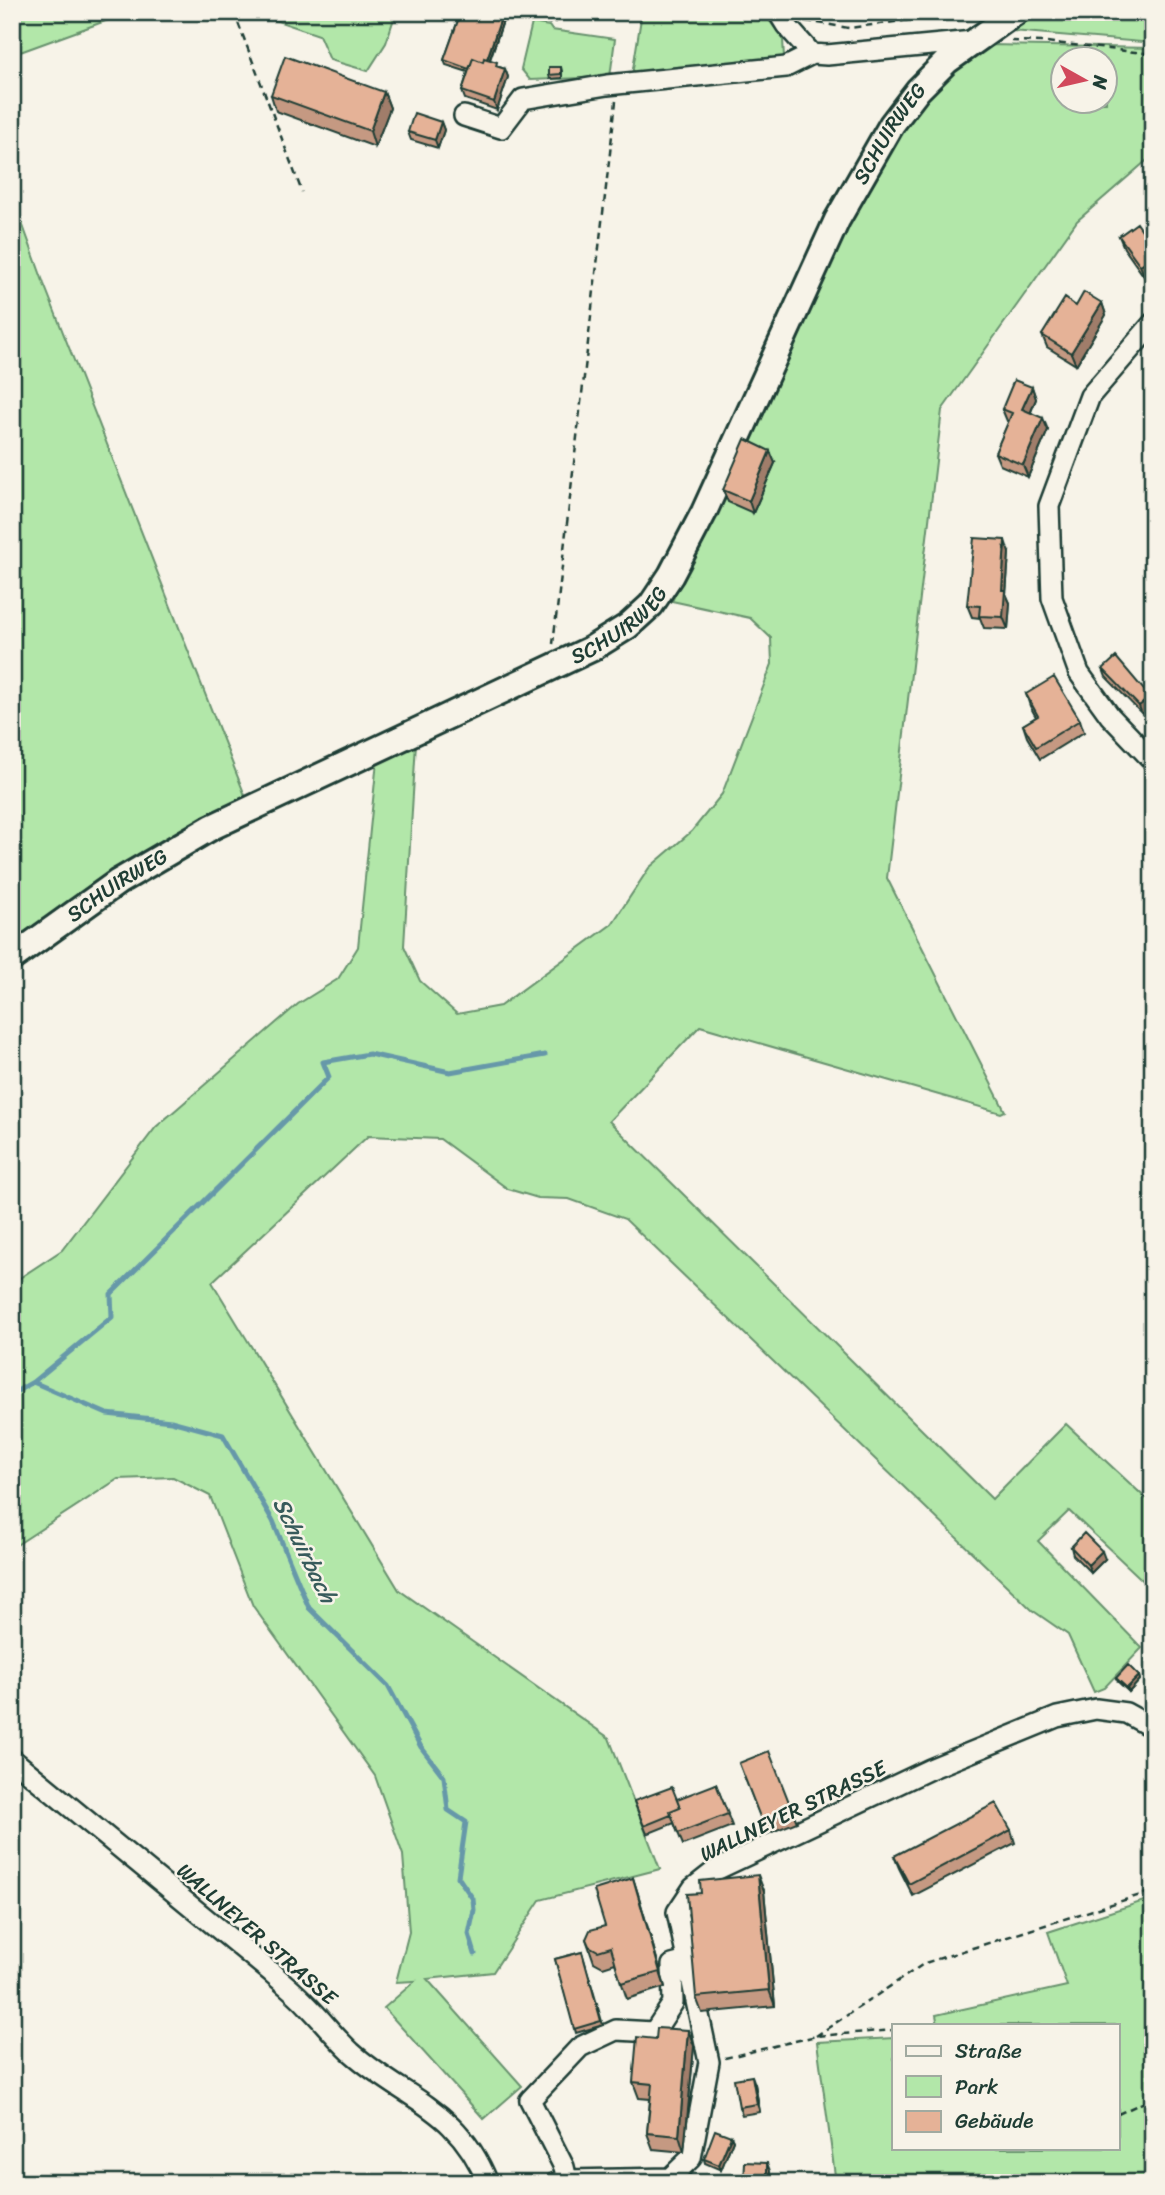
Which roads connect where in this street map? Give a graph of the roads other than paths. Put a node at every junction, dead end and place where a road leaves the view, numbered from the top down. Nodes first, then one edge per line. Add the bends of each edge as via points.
1 (1016, 12) edge
2 (782, 19) edge
3 (973, 41) junction
4 (813, 54) junction
5 (464, 116) dead end
6 (1153, 323) edge
7 (1153, 761) edge
8 (12, 958) edge
9 (1153, 1728) edge
10 (12, 1759) edge
11 (687, 1961) junction
12 (562, 2181) edge
13 (488, 2183) edge

1 - 3 main road, SCHUIRWEG
2 - 4 street
3 - 4 street, SCHUIRWEG
3 - 8 main road, SCHUIRWEG via 918,90 856,183 797,303 705,512 651,605 591,649 212,827 118,882
4 - 5 street, SCHUIRWEG via 786,67 523,99 501,128
6 - 7 street via 1090,396 1049,506 1052,598 1079,673 1110,716
9 - 11 street, WALLNEYER STRASSE via 1126,1713 1096,1709 1057,1717 930,1769 716,1870 693,1888 677,1912
10 - 13 street, WALLNEYER STRASSE via 271,1972 358,2057 456,2129
11 - 12 street via 672,1965 673,2003 654,2032 616,2030 580,2047 530,2100 564,2167
11 - 12 street, WALLNEYER STRASSE via 709,2062 691,2158 670,2178

